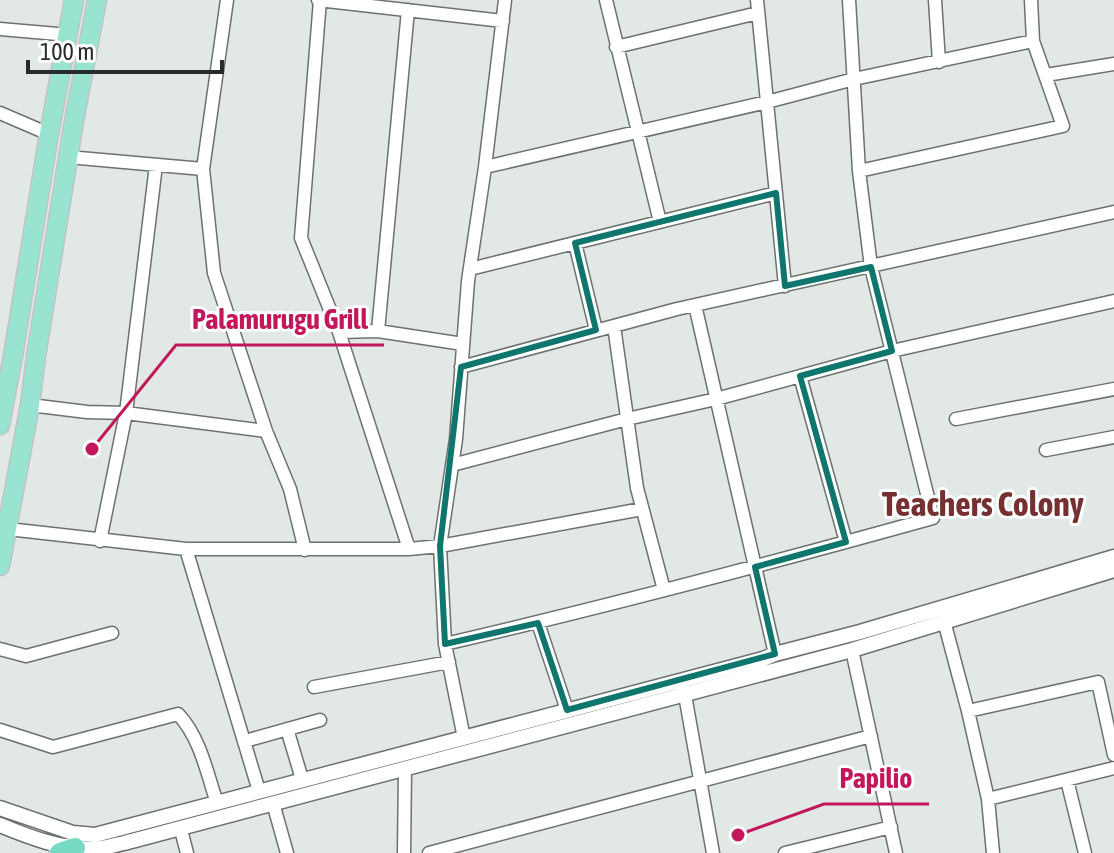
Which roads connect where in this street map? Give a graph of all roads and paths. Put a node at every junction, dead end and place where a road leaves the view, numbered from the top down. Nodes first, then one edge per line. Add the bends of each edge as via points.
1 (74, 0) edge
2 (97, 0) edge
3 (227, 0) edge
4 (319, 0) edge
5 (505, 0) edge
6 (606, 0) edge
7 (849, 0) edge
8 (935, 0) edge
9 (1031, 0) edge
10 (758, 6) edge
11 (408, 10) junction
12 (503, 21) junction
13 (0, 29) edge
14 (69, 35) junction
15 (1033, 41) junction
16 (616, 47) junction
17 (939, 62) junction
18 (1114, 64) edge
19 (1046, 75) junction
20 (854, 79) junction
21 (767, 102) junction
22 (0, 113) edge
23 (638, 132) junction
24 (49, 134) junction
25 (68, 157) junction
26 (156, 165) junction
27 (485, 167) junction
28 (203, 169) junction
29 (859, 171) junction
30 (776, 193) junction
31 (1114, 212) edge
32 (660, 222) junction
33 (575, 243) junction
34 (871, 267) junction
35 (470, 269) junction
36 (785, 286) junction
37 (1114, 301) edge
38 (695, 305) junction
39 (614, 326) junction
40 (596, 330) junction
41 (378, 331) junction
42 (339, 332) junction
43 (463, 344) junction
44 (892, 351) junction
45 (7, 355) edge
46 (461, 367) junction
47 (800, 376) junction
48 (1114, 389) edge
49 (716, 399) junction
50 (30, 405) junction
51 (126, 413) junction
52 (627, 419) junction
53 (956, 419) dead end
54 (0, 425) edge
55 (266, 431) junction
56 (1114, 437) edge
57 (1046, 450) dead end
58 (452, 465) junction
59 (642, 509) junction
60 (8, 529) junction
61 (100, 541) junction
62 (846, 542) junction
63 (440, 546) junction
64 (186, 549) junction
65 (409, 549) junction
66 (305, 550) junction
67 (1114, 557) edge
68 (0, 566) edge
69 (755, 567) junction
70 (1114, 570) edge
71 (664, 590) junction
72 (944, 621) junction
73 (538, 623) junction
74 (112, 633) dead end
75 (445, 644) junction
76 (0, 649) edge
77 (852, 650) junction
78 (775, 654) junction
79 (449, 662) junction
80 (314, 687) dead end
81 (682, 688) junction
82 (567, 710) junction
83 (968, 711) junction
84 (320, 720) dead end
85 (287, 729) junction
86 (0, 730) edge
87 (871, 736) junction
88 (464, 738) junction
89 (252, 739) dead end
90 (1114, 755) edge
91 (1114, 768) edge
92 (405, 769) junction
93 (302, 779) junction
94 (1067, 780) junction
95 (701, 782) junction
96 (259, 791) junction
97 (988, 799) junction
98 (217, 803) junction
99 (273, 803) junction
100 (0, 808) edge
101 (0, 825) edge
102 (891, 827) junction
103 (181, 830) junction
104 (74, 850) edge
105 (187, 853) edge
106 (287, 853) edge
107 (404, 853) edge
108 (429, 853) edge
109 (713, 853) edge
110 (785, 853) edge
111 (896, 853) edge
112 (993, 853) edge
113 (1085, 853) edge

1 - 14 main road
2 - 25 main road
3 - 28 street
4 - 11 street
4 - 42 street via 301,238
5 - 12 street
6 - 16 street
7 - 20 street
8 - 17 street
9 - 15 street
10 - 16 street
10 - 21 street
11 - 12 street
11 - 41 street
12 - 27 street
13 - 14 street
14 - 24 main road
15 - 17 street
15 - 19 street
16 - 23 street
17 - 20 street
18 - 19 street
19 - 29 street via 1063,126
20 - 21 street
20 - 29 street
21 - 23 street
21 - 30 street
22 - 24 street
23 - 27 street
23 - 32 street
24 - 45 main road
25 - 26 street
25 - 50 main road
26 - 28 street
26 - 51 street
27 - 35 street
28 - 55 street via 214,273
29 - 34 street
30 - 32 street
30 - 36 street
31 - 34 street
32 - 33 street
33 - 35 street
33 - 40 street
34 - 36 street
34 - 44 street
35 - 43 street
36 - 38 street
37 - 44 street
38 - 39 street
38 - 49 street
39 - 40 street
39 - 52 street
40 - 46 street
41 - 42 street
41 - 43 street
42 - 65 street
43 - 46 street
44 - 47 street
44 - 62 street via 933,518
45 - 54 main road
46 - 58 street
47 - 49 street
47 - 62 street
48 - 53 street
49 - 52 street
49 - 69 street
50 - 51 street
50 - 60 main road
51 - 55 street
51 - 61 street
52 - 58 street
52 - 59 street
55 - 66 street via 290,489
56 - 57 street
58 - 63 street
59 - 63 street
59 - 71 street
60 - 61 street
60 - 68 main road
61 - 64 street
62 - 69 street
63 - 65 street
63 - 75 street
64 - 66 street
64 - 96 street
65 - 66 street
67 - 78 street
69 - 71 street
69 - 78 street
70 - 72 street
71 - 73 street
72 - 77 street
72 - 83 street
73 - 75 street
73 - 82 street
74 - 76 street via 26,656
75 - 79 street
77 - 81 street
77 - 87 street
78 - 81 street
79 - 80 street
79 - 88 street
81 - 82 street
81 - 92 street
81 - 95 street
82 - 88 street
83 - 90 street via 1098,682
83 - 97 street
84 - 85 street
85 - 89 street
85 - 93 street
86 - 98 street via 53,747 178,714 195,740
87 - 95 street
87 - 102 street
88 - 93 street
91 - 94 street
92 - 99 street
92 - 107 street
93 - 96 street
94 - 97 street
94 - 113 street
95 - 108 street
95 - 109 street
96 - 98 street
97 - 112 street
98 - 100 street via 95,835 73,833
99 - 103 street
99 - 106 street
101 - 104 street
102 - 110 street
102 - 111 street
103 - 104 street
103 - 105 street

